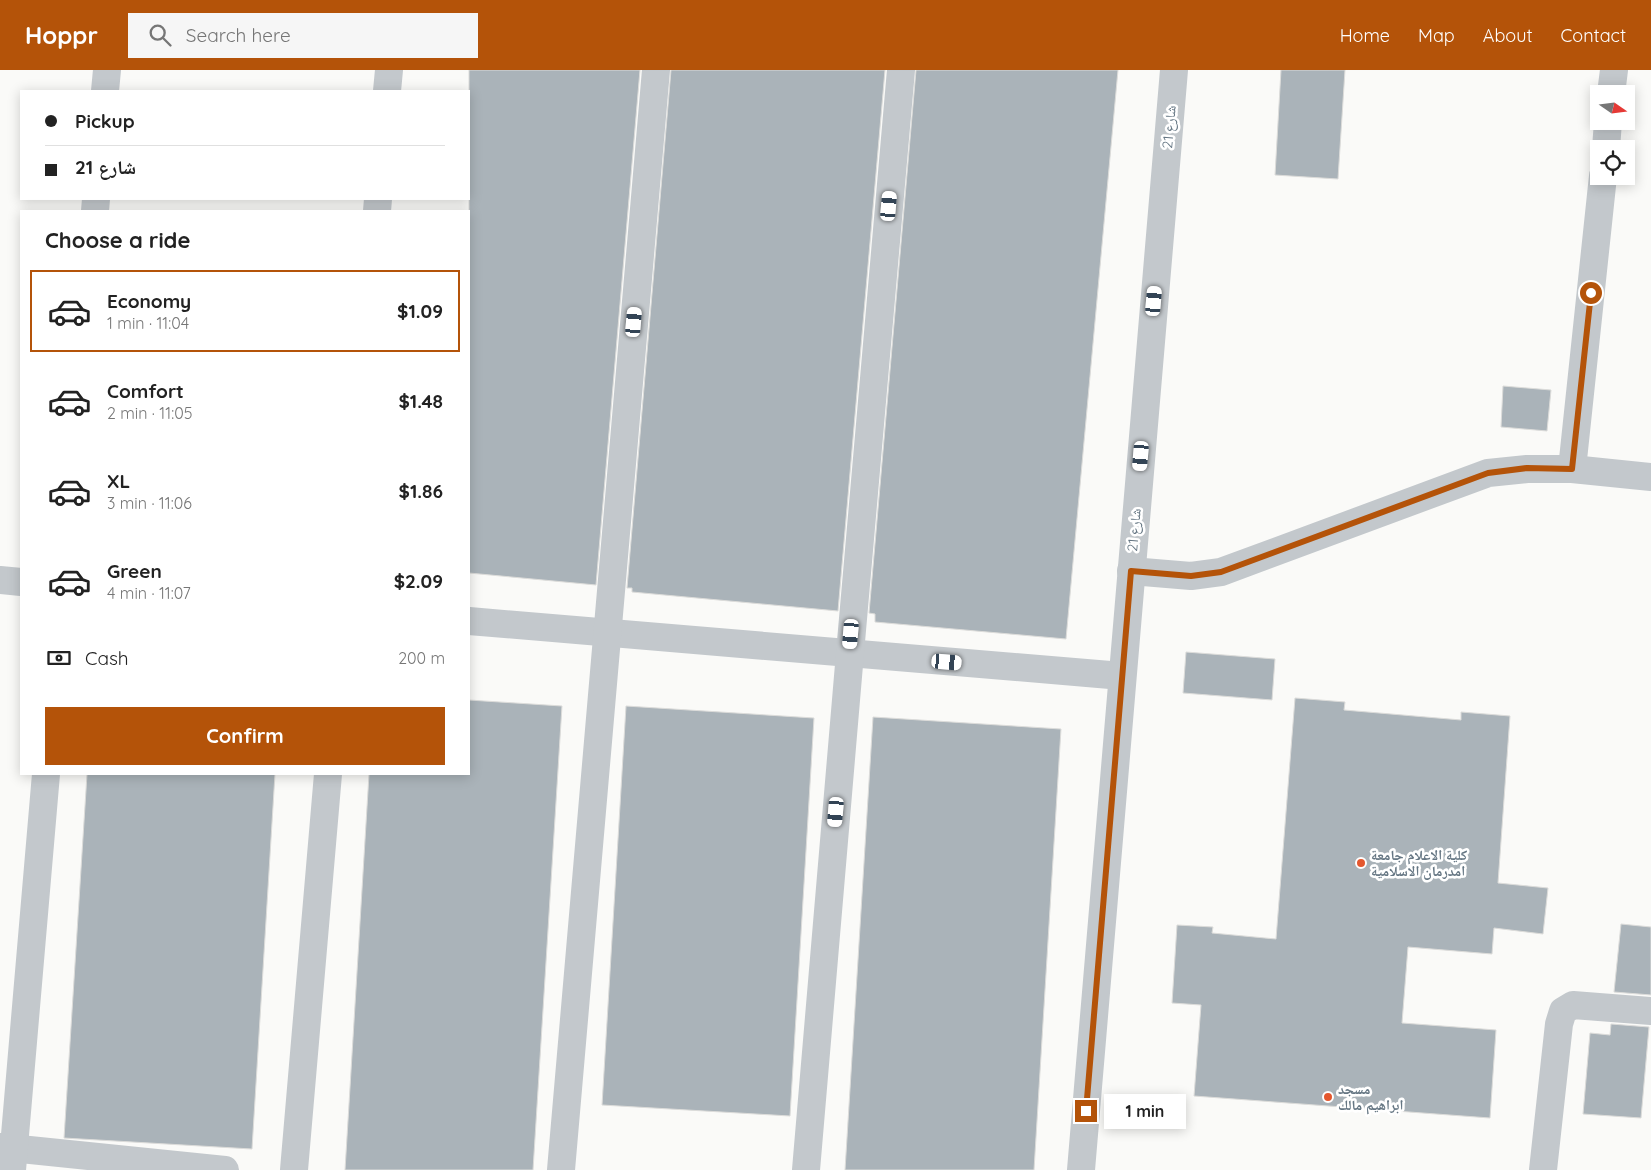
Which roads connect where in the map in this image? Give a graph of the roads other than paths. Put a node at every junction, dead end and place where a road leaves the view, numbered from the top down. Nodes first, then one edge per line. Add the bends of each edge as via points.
1 (107, 70) edge
2 (389, 70) edge
3 (656, 70) edge
4 (901, 70) edge
5 (1174, 70) edge
6 (1614, 70) edge
7 (1612, 85) edge
8 (106, 90) edge
9 (387, 90) edge
10 (1602, 185) edge
11 (1572, 469) junction
12 (1651, 476) edge
13 (1131, 571) junction
14 (0, 580) edge
15 (20, 582) edge
16 (470, 621) edge
17 (607, 633) junction
18 (850, 653) junction
19 (1122, 676) junction
20 (46, 775) edge
21 (328, 775) edge
22 (1651, 1011) edge
23 (9, 1155) edge
24 (225, 1170) edge
25 (294, 1170) edge
26 (561, 1170) edge
27 (806, 1170) edge
28 (1081, 1170) edge
29 (1543, 1170) edge

1 - 8 street
2 - 9 street
3 - 17 street
4 - 18 street
5 - 13 street, شارع 21
6 - 7 street
10 - 11 street
11 - 12 street
11 - 13 street via 1527,468 1488,473 1221,572 1191,576
13 - 19 street, شارع 21
14 - 15 street
16 - 17 street
17 - 18 street
17 - 26 street
18 - 19 street
18 - 27 street
19 - 28 street, شارع 21
20 - 23 street
21 - 25 street
22 - 29 street via 1573,1005 1563,1011
23 - 24 street

